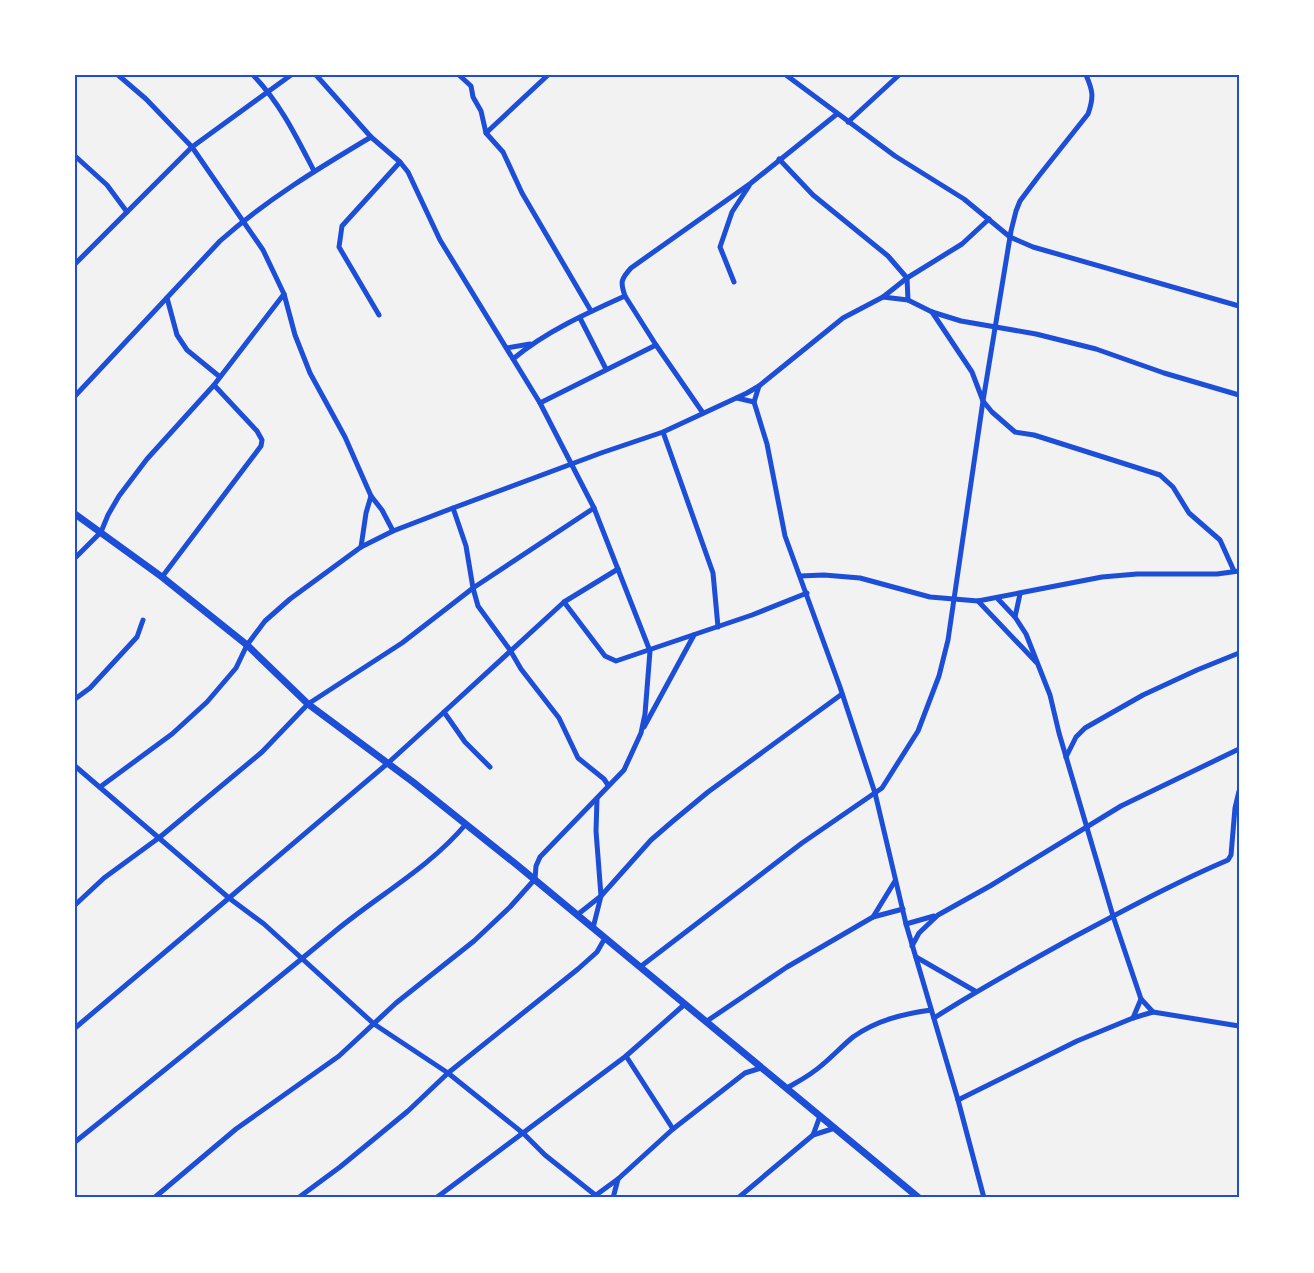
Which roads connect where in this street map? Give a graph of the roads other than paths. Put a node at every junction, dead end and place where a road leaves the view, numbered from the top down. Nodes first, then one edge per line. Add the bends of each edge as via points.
1 (118, 75) edge
2 (253, 75) edge
3 (291, 75) edge
4 (316, 75) edge
5 (459, 75) edge
6 (548, 75) edge
7 (786, 75) edge
8 (899, 75) edge
9 (1086, 75) edge
10 (125, 77) edge
11 (269, 93) junction
12 (837, 114) junction
13 (849, 122) junction
14 (486, 133) junction
15 (371, 137) junction
16 (192, 147) junction
17 (75, 156) edge
18 (779, 159) junction
19 (400, 162) junction
20 (314, 171) junction
21 (751, 183) junction
22 (127, 212) junction
23 (989, 219) junction
24 (243, 220) junction
25 (1010, 237) junction
26 (75, 264) edge
27 (908, 278) junction
28 (734, 282) dead end
29 (284, 294) junction
30 (625, 296) junction
31 (882, 297) junction
32 (167, 298) junction
33 (908, 300) junction
34 (1239, 306) edge
35 (591, 311) junction
36 (932, 312) junction
37 (379, 315) dead end
38 (580, 318) junction
39 (995, 328) junction
40 (530, 344) junction
41 (656, 345) junction
42 (507, 348) junction
43 (513, 359) junction
44 (606, 369) junction
45 (220, 377) junction
46 (214, 385) junction
47 (759, 386) junction
48 (1239, 395) edge
49 (75, 396) edge
50 (737, 398) junction
51 (983, 401) junction
52 (754, 402) junction
53 (540, 403) junction
54 (703, 413) junction
55 (663, 432) junction
56 (571, 465) junction
57 (371, 496) junction
58 (453, 508) junction
59 (594, 508) junction
60 (75, 514) edge
61 (393, 531) junction
62 (101, 532) junction
63 (361, 547) junction
64 (75, 558) edge
65 (618, 569) junction
66 (1237, 571) edge
67 (800, 576) junction
68 (162, 577) junction
69 (473, 588) junction
70 (807, 593) junction
71 (1020, 594) junction
72 (998, 599) junction
73 (954, 600) junction
74 (978, 601) junction
75 (564, 602) junction
76 (1015, 616) junction
77 (143, 620) dead end
78 (718, 627) junction
79 (694, 635) junction
80 (248, 645) junction
81 (510, 650) junction
82 (650, 651) junction
83 (1239, 653) edge
84 (1039, 665) junction
85 (842, 694) junction
86 (75, 699) edge
87 (308, 704) junction
88 (444, 712) junction
89 (641, 733) junction
90 (1239, 749) edge
91 (1066, 757) junction
92 (388, 763) junction
93 (75, 766) edge
94 (490, 766) dead end
95 (608, 785) junction
96 (100, 787) junction
97 (1239, 791) edge
98 (875, 793) junction
99 (597, 799) junction
100 (465, 824) junction
101 (1088, 827) junction
102 (160, 837) junction
103 (535, 879) junction
104 (895, 881) junction
105 (601, 896) junction
106 (229, 898) junction
107 (75, 904) edge
108 (903, 909) junction
109 (577, 915) junction
110 (938, 915) junction
111 (1113, 916) junction
112 (873, 917) junction
113 (906, 924) junction
114 (593, 928) junction
115 (605, 938) junction
116 (912, 946) junction
117 (302, 957) junction
118 (916, 957) junction
119 (640, 967) junction
120 (975, 991) junction
121 (1140, 999) junction
122 (685, 1004) junction
123 (932, 1010) junction
124 (1153, 1012) junction
125 (934, 1018) junction
126 (1133, 1018) junction
127 (707, 1021) junction
128 (374, 1024) junction
129 (1239, 1026) edge
130 (75, 1028) edge
131 (627, 1056) junction
132 (752, 1060) junction
133 (761, 1068) junction
134 (745, 1072) junction
135 (448, 1073) junction
136 (787, 1089) junction
137 (958, 1100) junction
138 (820, 1116) junction
139 (835, 1128) junction
140 (673, 1129) junction
141 (524, 1134) junction
142 (813, 1135) junction
143 (75, 1142) edge
144 (618, 1179) junction
145 (910, 1196) edge
146 (595, 1197) edge
147 (154, 1198) edge
148 (298, 1198) edge
149 (436, 1198) edge
150 (613, 1198) edge
151 (738, 1198) edge
152 (919, 1198) edge
153 (984, 1198) edge

1 - 10 street
2 - 11 street
3 - 11 street
4 - 15 street
5 - 14 street via 471,86
6 - 14 street
7 - 12 street
8 - 13 street
9 - 25 street via 1093,100 1088,114 1020,201
10 - 16 street
11 - 16 street
11 - 20 street
12 - 13 street
12 - 18 street
13 - 23 street
14 - 35 street via 503,152 522,193
15 - 19 street
15 - 20 street
16 - 22 street
16 - 24 street
17 - 22 street via 107,185
18 - 21 street
18 - 27 street via 813,195 888,256
19 - 37 street via 342,225 339,247
19 - 42 street via 440,240
20 - 24 street
21 - 28 street via 732,212 720,247
21 - 30 street via 631,268 622,278
22 - 26 street
23 - 25 street
23 - 27 street via 962,244
24 - 29 street
24 - 32 street
25 - 34 street
25 - 39 street
27 - 31 street
27 - 33 street
29 - 45 street
29 - 57 street via 300,351
30 - 35 street
30 - 41 street
31 - 33 street
31 - 47 street via 843,318
32 - 45 street via 177,335 187,350
32 - 49 street
33 - 36 street
35 - 38 street
36 - 39 street
36 - 51 street via 972,372
38 - 40 street
38 - 44 street
39 - 48 street via 1096,349
39 - 51 street
40 - 42 street
40 - 43 street
41 - 44 street
41 - 54 street
42 - 43 street
43 - 53 street
44 - 53 street
45 - 46 street
46 - 62 street via 147,459 119,496
46 - 68 street via 257,431 261,446
47 - 50 street
47 - 52 street
50 - 52 street
50 - 54 street
51 - 66 street via 1015,432 1160,475 1189,513 1220,540
51 - 73 street
52 - 67 street via 767,444 785,536
53 - 56 street
54 - 55 street
55 - 56 street
55 - 78 street via 713,573
56 - 58 street
56 - 59 street
57 - 61 street
57 - 63 street
58 - 61 street
58 - 69 street via 466,546
59 - 65 street
59 - 69 street
60 - 62 street
61 - 63 street
62 - 64 street
62 - 68 street
63 - 80 street via 290,598 265,621
65 - 75 street
65 - 82 street
66 - 71 street via 1102,577
67 - 70 street
67 - 73 street via 860,578
68 - 80 street
69 - 81 street via 478,606
69 - 87 street via 402,643
70 - 78 street
70 - 85 street
71 - 72 street
71 - 76 street
72 - 74 street
72 - 76 street
73 - 74 street
73 - 98 street via 939,676 918,731 888,780
74 - 84 street
75 - 81 street
75 - 82 street via 605,656 616,661
76 - 84 street
77 - 86 street via 137,638
78 - 79 street
79 - 82 street
79 - 89 street
80 - 87 street
80 - 96 street via 236,668 207,702 172,735
81 - 88 street
81 - 95 street via 559,718 578,758
82 - 89 street via 648,697
83 - 91 street via 1143,695 1092,724 1076,737
84 - 91 street
85 - 98 street
85 - 105 street via 673,821
87 - 92 street
87 - 102 street via 262,752
88 - 92 street
88 - 94 street via 465,742
89 - 95 street via 624,770
90 - 101 street via 1150,791
91 - 101 street
92 - 100 street
92 - 106 street
93 - 96 street
95 - 99 street
96 - 102 street
97 - 111 street via 1228,860
98 - 104 street
98 - 119 street via 786,855
99 - 103 street via 540,857
99 - 105 street
100 - 103 street
100 - 117 street via 417,870
101 - 110 street
101 - 111 street
102 - 106 street
102 - 107 street
103 - 109 street
103 - 128 street via 474,940
104 - 108 street
104 - 112 street
105 - 109 street
105 - 114 street
106 - 117 street
106 - 130 street
108 - 112 street
108 - 113 street
109 - 114 street
110 - 113 street
110 - 116 street
111 - 120 street
111 - 121 street
112 - 127 street via 787,967
113 - 116 street
114 - 115 street
115 - 119 street
115 - 135 street via 597,952 578,969
116 - 118 street
117 - 128 street
117 - 143 street
118 - 120 street
118 - 123 street
119 - 122 street
120 - 125 street
121 - 124 street
121 - 126 street
122 - 127 street
122 - 131 street
123 - 125 street
123 - 136 street via 908,1013 866,1029
124 - 126 street
124 - 129 street
125 - 137 street
126 - 137 street
127 - 132 street
128 - 135 street
128 - 147 street via 339,1056 236,1129
131 - 140 street
131 - 141 street
132 - 133 street
132 - 134 street
133 - 134 street
133 - 136 street
134 - 140 street
135 - 141 street
135 - 148 street via 399,1118
136 - 138 street
137 - 153 street
138 - 139 street
138 - 142 street
139 - 142 street
139 - 145 street
140 - 144 street
141 - 146 street
141 - 149 street
142 - 151 street
144 - 146 street
144 - 150 street
145 - 152 street

